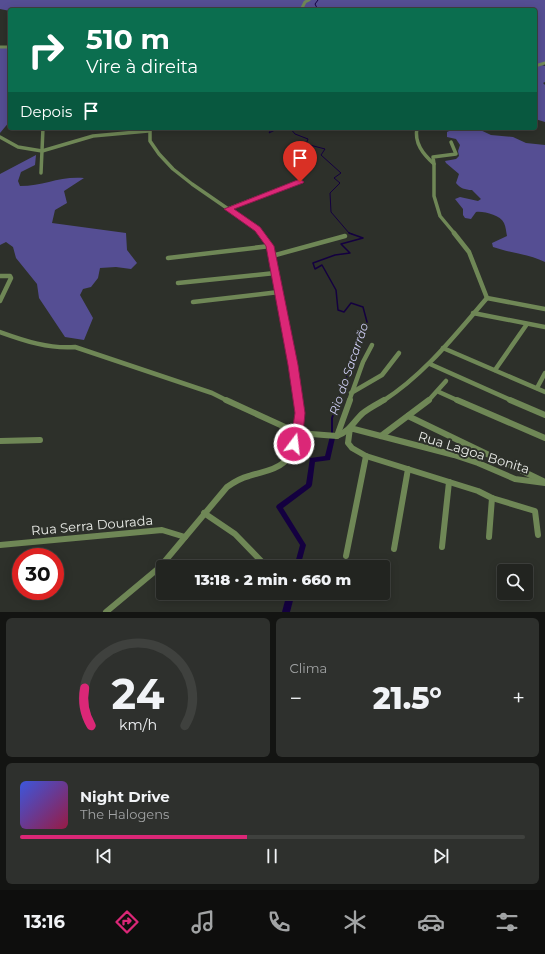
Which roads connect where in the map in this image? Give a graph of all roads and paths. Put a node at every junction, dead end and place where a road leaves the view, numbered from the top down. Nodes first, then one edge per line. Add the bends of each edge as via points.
1 (309, 0) edge
2 (302, 8) edge
3 (43, 130) edge
4 (149, 130) edge
5 (417, 130) edge
6 (0, 137) edge
7 (451, 142) dead end
8 (42, 151) junction
9 (434, 164) junction
10 (40, 173) dead end
11 (300, 182) dead end
12 (228, 209) junction
13 (345, 236) dead end
14 (270, 246) junction
15 (272, 256) junction
16 (168, 258) dead end
17 (275, 273) junction
18 (0, 276) edge
19 (178, 283) dead end
20 (279, 292) junction
21 (487, 298) junction
22 (0, 301) edge
23 (193, 302) dead end
24 (545, 309) edge
25 (474, 313) junction
26 (527, 324) junction
27 (545, 327) edge
28 (0, 332) edge
29 (372, 345) dead end
30 (443, 348) junction
31 (399, 353) dead end
32 (430, 364) junction
33 (495, 370) junction
34 (545, 373) edge
35 (446, 381) dead end
36 (537, 388) junction
37 (439, 392) junction
38 (545, 392) edge
39 (351, 393) junction
40 (545, 415) edge
41 (408, 416) junction
42 (350, 428) junction
43 (298, 433) junction
44 (336, 436) junction
45 (380, 436) junction
46 (545, 438) edge
47 (40, 440) dead end
48 (0, 441) edge
49 (366, 456) junction
50 (408, 469) junction
51 (449, 482) junction
52 (545, 483) edge
53 (492, 498) junction
54 (204, 513) junction
55 (538, 535) dead end
56 (489, 536) dead end
57 (185, 537) junction
58 (0, 545) edge
59 (442, 547) dead end
60 (394, 549) dead end
61 (346, 556) dead end
62 (260, 560) edge
63 (106, 612) edge

1 - 2 street
3 - 8 street
4 - 8 street via 93,136
4 - 12 street via 150,141 168,164
5 - 9 street via 416,138 420,149
6 - 8 street via 18,147
7 - 9 street via 456,154 432,158
8 - 10 street
9 - 21 street via 434,196 440,216 469,252
11 - 12 street
12 - 14 street via 258,229
13 - 15 street
14 - 15 street
14 - 16 street
15 - 17 street
17 - 19 street
17 - 20 street
18 - 22 street via 11,278
20 - 23 street
20 - 43 street via 300,413
21 - 24 street
21 - 25 street
25 - 26 street
25 - 30 street
26 - 27 street
26 - 33 street
28 - 43 street via 59,348 82,349 212,393
29 - 39 street
30 - 32 street
30 - 33 street
31 - 39 street via 382,374
32 - 40 street
32 - 42 street via 398,391 363,413
33 - 36 street
34 - 36 street
35 - 37 street
36 - 38 street
37 - 41 street via 423,407
37 - 46 street
39 - 44 street
41 - 45 street
41 - 52 street
42 - 44 street
42 - 45 street, Rua Lagoa Bonita
42 - 49 street via 348,443
43 - 44 street
43 - 54 street via 284,463 236,480 227,486
45 - 52 street, Rua Lagoa Bonita via 454,455 515,479
47 - 48 street
49 - 50 street
49 - 61 street
50 - 51 street
50 - 60 street
51 - 53 street
51 - 59 street
53 - 55 street via 535,511
53 - 56 street
54 - 57 street
54 - 62 street via 235,534
57 - 58 street, Rua Serra Dourada via 162,530
57 - 63 street via 160,567

